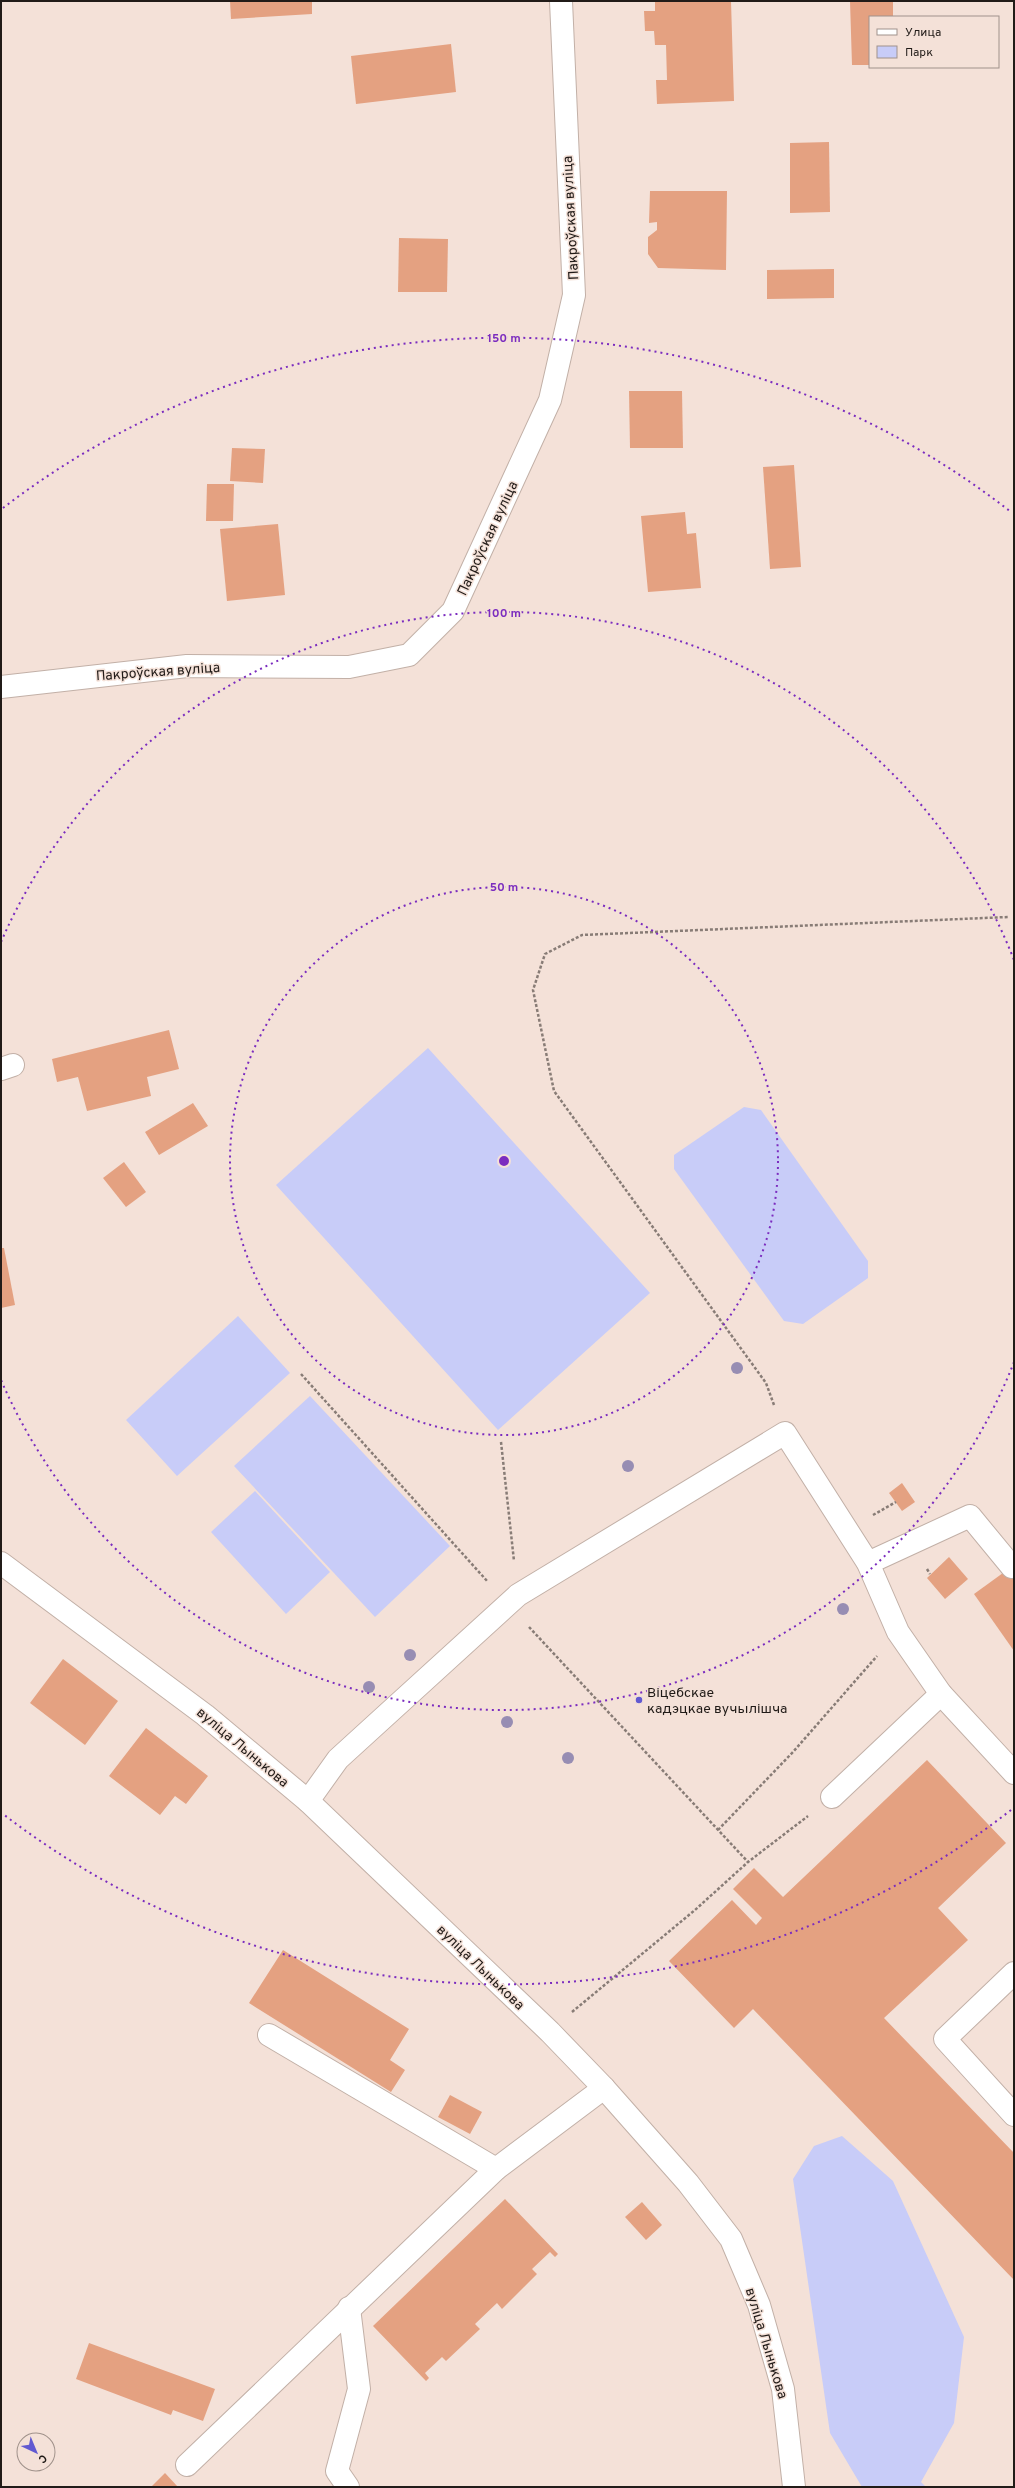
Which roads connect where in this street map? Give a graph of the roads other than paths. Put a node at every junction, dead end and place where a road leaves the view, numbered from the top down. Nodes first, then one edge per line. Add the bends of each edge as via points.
1 (561, 1) edge
2 (1, 687) edge
3 (868, 1562) junction
4 (1, 1563) edge
5 (1012, 1567) dead end
6 (941, 1694) junction
7 (1014, 1773) edge
8 (832, 1797) road end
9 (308, 1801) junction
10 (1014, 1973) edge
11 (269, 2035) dead end
12 (604, 2088) junction
13 (1014, 2115) edge
14 (496, 2169) junction
15 (349, 2308) junction
16 (187, 2465) dead end
17 (348, 2487) edge
18 (794, 2487) edge

1 - 2 street, Пакроўская вуліца via 574,295 550,400 453,611 410,655 349,667 187,666
3 - 5 street via 970,1516
3 - 6 street via 898,1632
3 - 9 street via 785,1433 513,1600 338,1759
4 - 9 street, вуліца Лынькова via 205,1715
6 - 7 street
6 - 8 street
9 - 12 street, вуліца Лынькова via 550,2032
10 - 13 street via 945,2039
11 - 14 street
12 - 14 street
12 - 18 street, вуліца Лынькова via 688,2183 731,2239 758,2305 783,2389
14 - 15 street
15 - 16 street
15 - 17 street via 359,2389 337,2471

